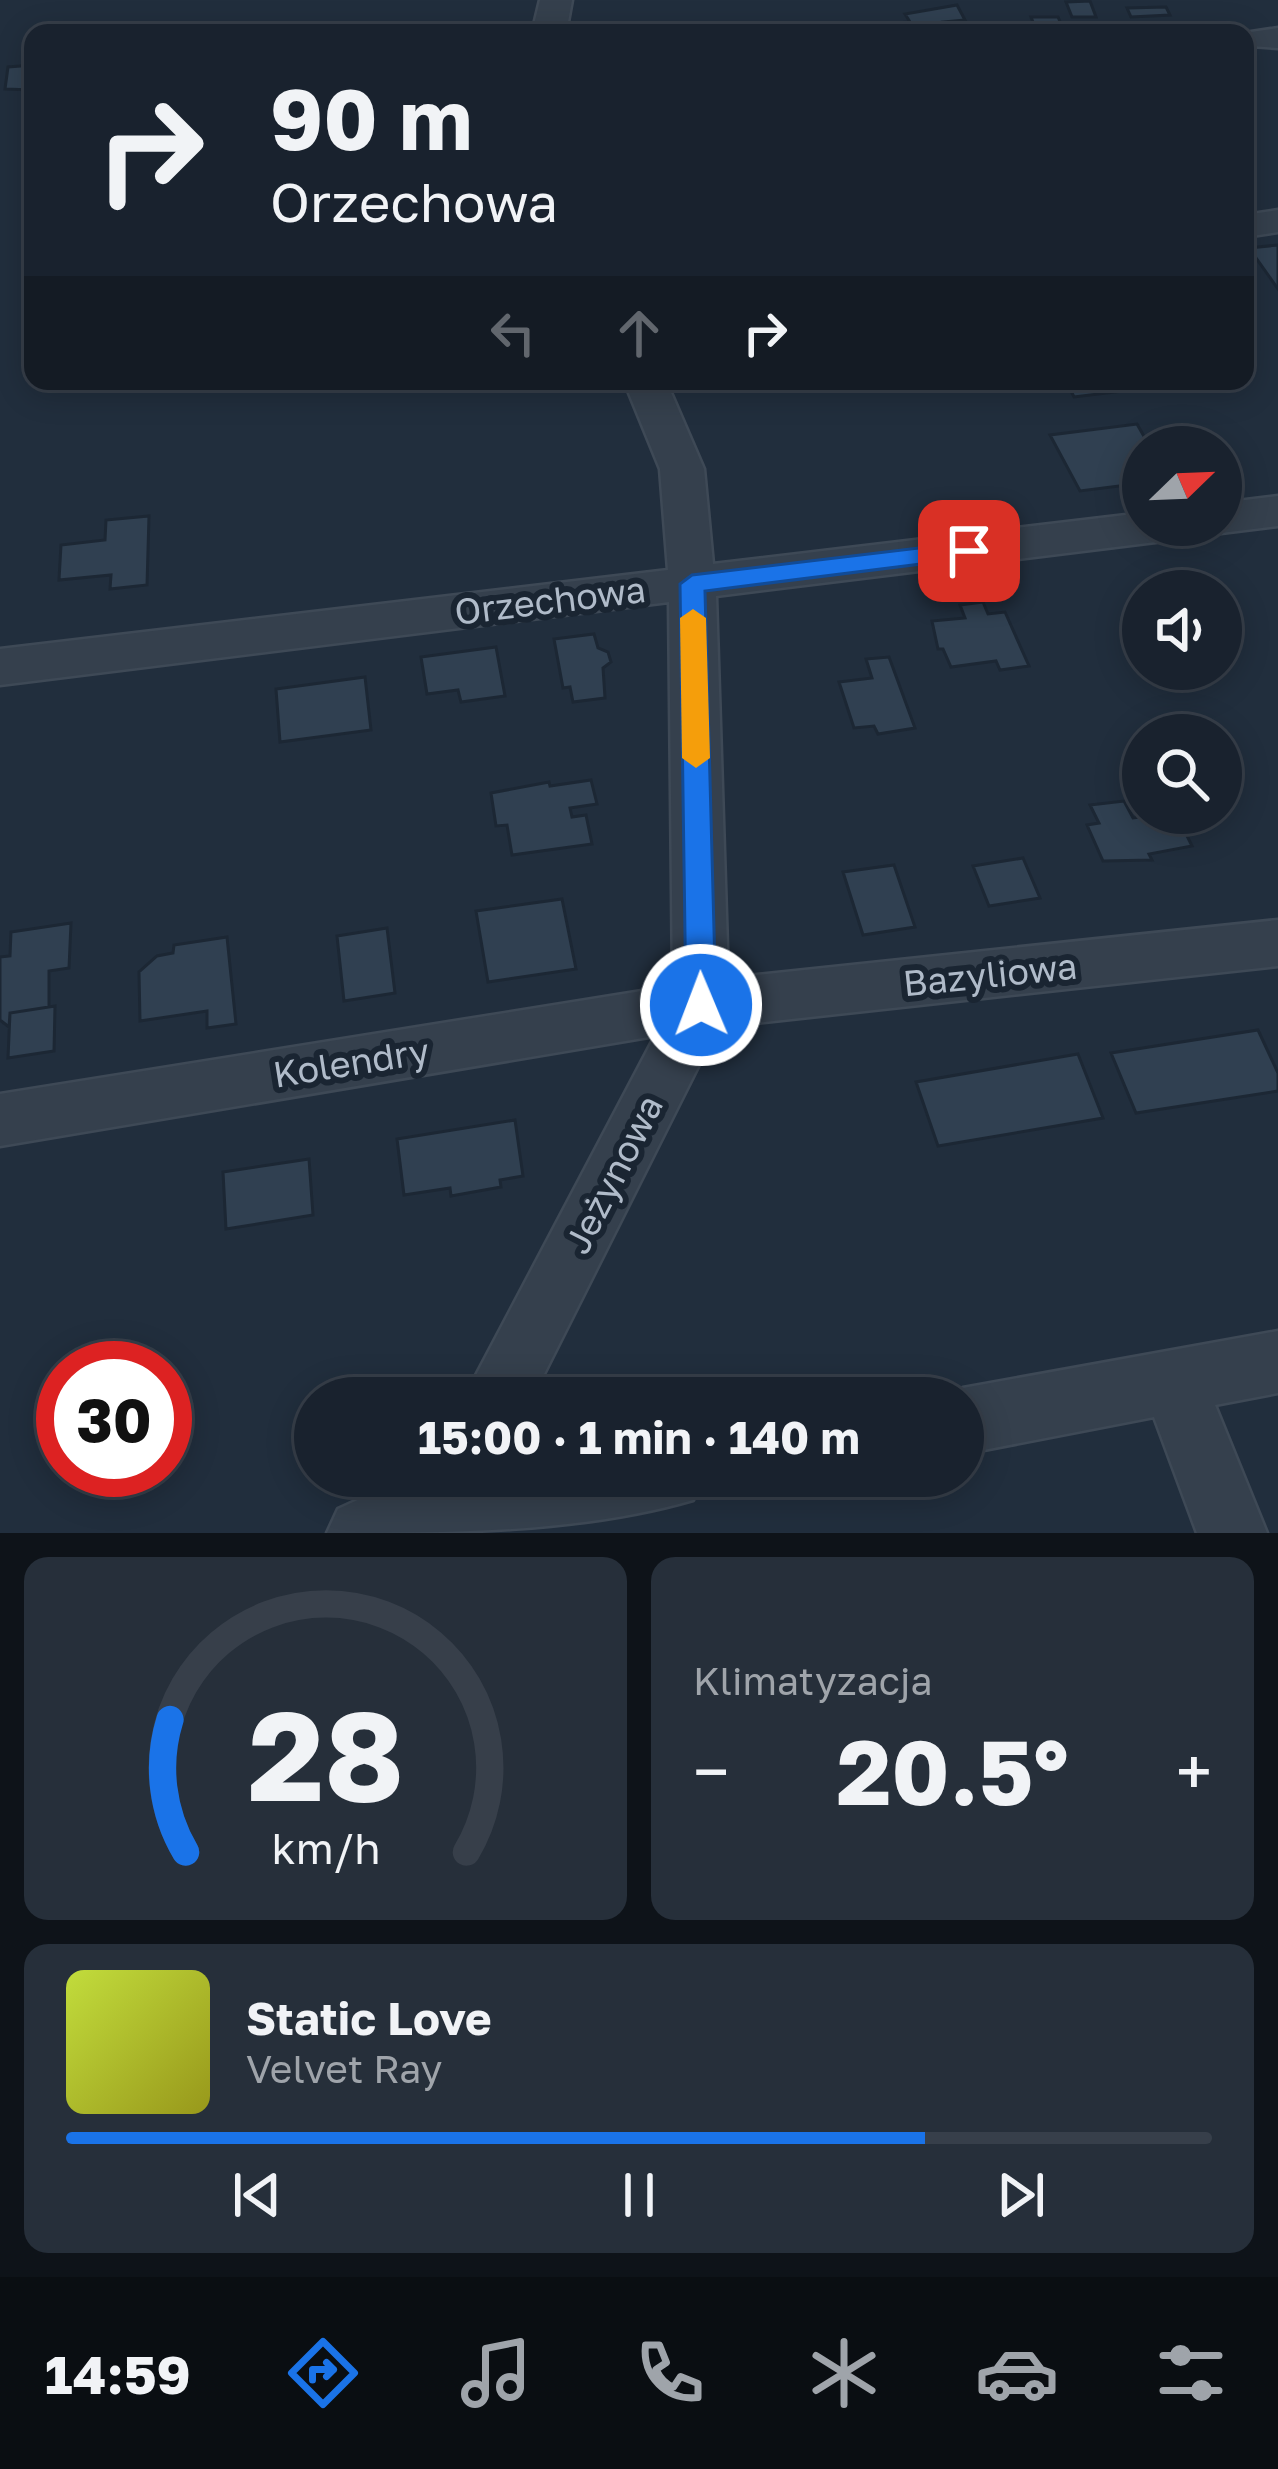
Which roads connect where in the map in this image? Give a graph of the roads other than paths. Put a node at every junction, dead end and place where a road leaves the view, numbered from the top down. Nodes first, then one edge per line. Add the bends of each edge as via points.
1 (650, 390) edge
2 (1278, 511) edge
3 (1242, 515) edge
4 (1122, 531) edge
5 (692, 584) junction
6 (0, 667) edge
7 (1278, 943) edge
8 (701, 1005) junction
9 (0, 1120) edge
10 (1278, 1362) edge
11 (508, 1377) edge
12 (1173, 1381) junction
13 (984, 1417) edge
14 (526, 1497) edge
15 (444, 1509) edge
16 (362, 1533) edge
17 (1232, 1533) edge

1 - 5 street, Jeżynowa via 682,469
2 - 3 street
4 - 5 street, Orzechowa
5 - 6 street, Orzechowa
5 - 8 street, Jeżynowa
7 - 8 street, Bazyliowa
8 - 9 street, Kolendry
8 - 11 street, Jeżynowa
10 - 12 street
12 - 13 street
12 - 17 street
14 - 15 street
15 - 16 street

